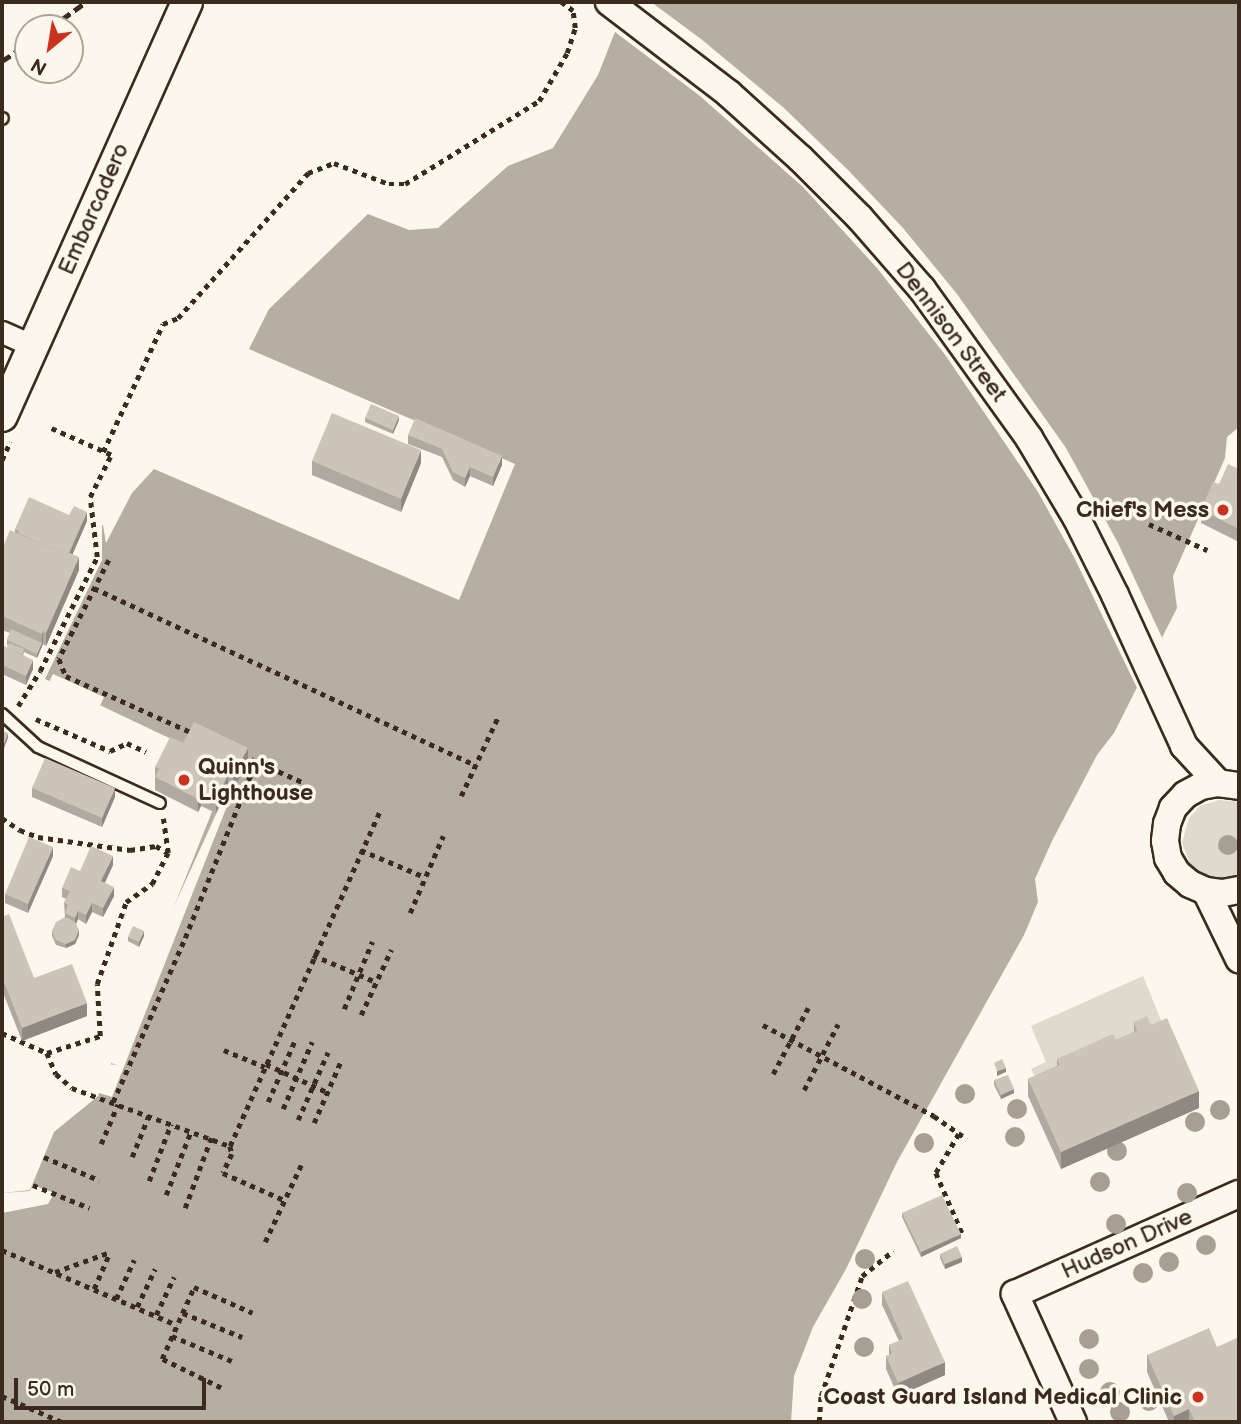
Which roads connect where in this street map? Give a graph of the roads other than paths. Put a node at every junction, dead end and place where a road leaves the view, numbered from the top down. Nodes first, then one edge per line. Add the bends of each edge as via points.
1 (187, 2) edge
2 (609, 2) edge
3 (2, 332) edge
4 (33, 346) junction
5 (2, 416) edge
6 (5, 718) edge
7 (1184, 746) junction
8 (1230, 783) edge
9 (160, 803) road end
10 (1173, 808) junction
11 (1223, 891) edge
12 (1239, 926) edge
13 (1239, 959) edge
14 (1239, 1194) edge
15 (1073, 1422) edge

1 - 4 main road, Embarcadero
2 - 7 street, Dennison Street via 728,93 800,158 922,289 1029,438 1076,517
3 - 4 street
4 - 5 main road, Embarcadero
6 - 9 lane via 38,747
7 - 8 street, Dennison Street
7 - 10 street
8 - 10 street via 1201,786
10 - 11 street via 1166,832 1168,858 1177,873 1190,884
11 - 12 street
11 - 13 street
14 - 15 street, Hudson Drive via 1016,1294

